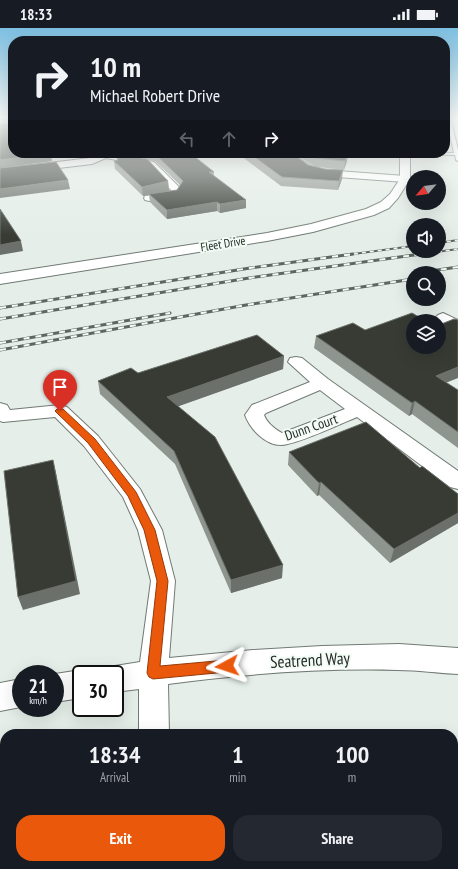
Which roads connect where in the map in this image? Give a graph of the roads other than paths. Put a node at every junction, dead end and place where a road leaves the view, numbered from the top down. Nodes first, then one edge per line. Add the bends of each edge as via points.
1 (98, 158) edge
2 (120, 158) edge
3 (293, 158) edge
4 (405, 158) edge
5 (0, 172) edge
6 (405, 179) junction
7 (149, 198) edge
8 (0, 279) edge
9 (446, 320) edge
10 (458, 327) edge
11 (296, 362) dead end
12 (322, 383) junction
13 (0, 409) edge
14 (358, 410) junction
15 (458, 482) edge
16 (458, 661) edge
17 (153, 673) junction
18 (124, 678) edge
19 (12, 695) edge
20 (0, 697) edge
21 (154, 729) edge

1 - 5 street via 92,161
2 - 7 street via 151,164 177,190 173,195
3 - 6 street via 311,170 324,173
4 - 6 street
6 - 8 street, Fleet Drive via 394,196 380,208 313,228
9 - 10 street
11 - 12 street, Dunn Court
12 - 14 street, Dunn Court
12 - 14 street, Dunn Court via 259,409 254,415 255,420 280,439
13 - 17 street via 3,416 60,411 91,441 132,494 150,530 163,581
14 - 15 street, Dunn Court
16 - 17 street, Seatrend Way via 392,657 286,660
17 - 18 street, Seatrend Way
17 - 21 street
19 - 20 street

